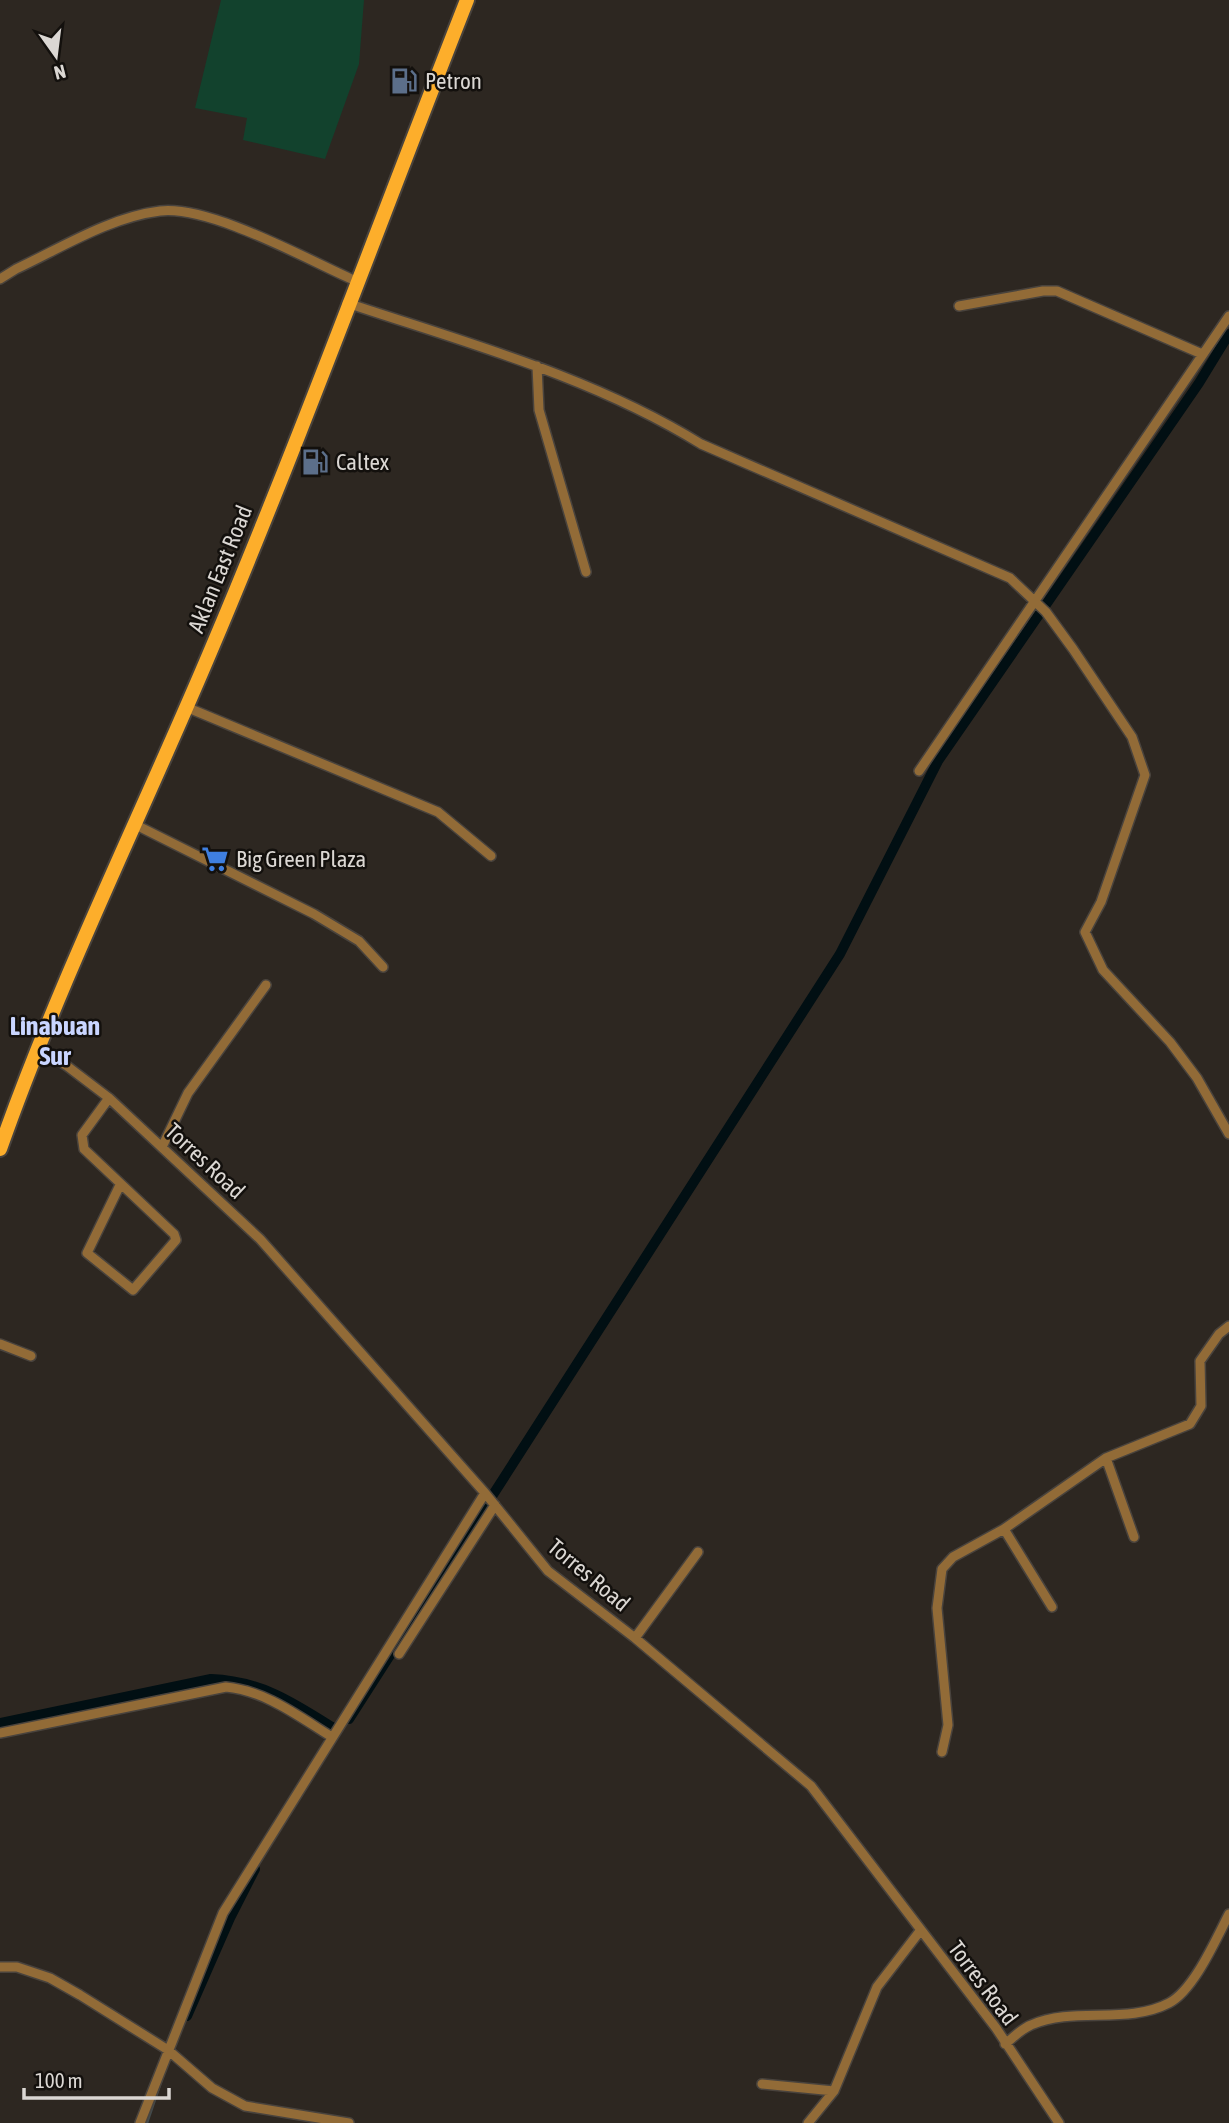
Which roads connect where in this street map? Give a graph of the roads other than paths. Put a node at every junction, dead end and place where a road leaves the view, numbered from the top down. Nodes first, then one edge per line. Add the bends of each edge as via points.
1 (467, 0) edge
2 (0, 279) edge
3 (356, 281) junction
4 (347, 303) junction
5 (959, 306) dead end
6 (1229, 316) edge
7 (1202, 354) junction
8 (537, 366) junction
9 (586, 572) dead end
10 (1035, 602) junction
11 (186, 707) junction
12 (919, 771) dead end
13 (136, 825) junction
14 (491, 856) dead end
15 (383, 967) dead end
16 (266, 985) dead end
17 (38, 1048) junction
18 (110, 1098) junction
19 (1228, 1128) edge
20 (162, 1147) junction
21 (0, 1149) edge
22 (120, 1185) junction
23 (1229, 1326) edge
24 (0, 1344) edge
25 (31, 1356) dead end
26 (1106, 1458) junction
27 (491, 1499) junction
28 (1004, 1529) junction
29 (1134, 1537) dead end
30 (698, 1552) dead end
31 (1052, 1607) dead end
32 (635, 1638) junction
33 (399, 1654) dead end
34 (0, 1733) edge
35 (332, 1737) junction
36 (942, 1752) dead end
37 (1229, 1914) edge
38 (920, 1931) junction
39 (0, 1967) edge
40 (1005, 2044) junction
41 (168, 2050) junction
42 (762, 2084) dead end
43 (834, 2091) junction
44 (140, 2123) edge
45 (349, 2123) edge
46 (808, 2123) edge
47 (1059, 2123) edge

1 - 3 main road, Aklan East Road
2 - 3 street via 130,217 163,211 210,217
3 - 4 main road, Aklan East Road
4 - 8 street
4 - 11 main road, Aklan East Road via 292,454
5 - 7 street via 1057,291
6 - 7 street
7 - 10 street
8 - 9 street via 539,410
8 - 10 street via 654,415 701,444 1010,578
10 - 12 street
10 - 19 street via 1132,737 1145,775 1101,902 1085,932 1103,970 1170,1042
11 - 13 main road, Aklan East Road
11 - 14 street via 438,812
13 - 15 street via 314,914 359,941
13 - 17 main road, Aklan East Road
16 - 20 street via 188,1093
17 - 18 street, Torres Road
17 - 21 main road, Aklan East Road
18 - 20 street, Torres Road
18 - 22 street via 82,1141 84,1149
20 - 27 street, Torres Road via 260,1239
22 - 22 street via 87,1254 133,1290 176,1240
23 - 26 street via 1200,1361 1201,1406 1190,1424
24 - 25 street
26 - 28 street
26 - 29 street
27 - 32 street, Torres Road via 548,1571
27 - 33 street
27 - 35 street
28 - 31 street
28 - 36 street via 953,1557 942,1569 937,1608 948,1725
30 - 32 street
32 - 38 street, Torres Road via 811,1786
34 - 35 street via 226,1687 264,1695
35 - 41 street via 223,1913
37 - 40 street via 1206,1958 1169,2003 1116,2015 1044,2021 1029,2025
38 - 40 street, Torres Road
38 - 43 street via 877,1987
39 - 41 street via 17,1967 50,1978
40 - 47 street, Torres Road
41 - 44 street
41 - 45 street via 212,2088 245,2106
42 - 43 street
43 - 46 street

